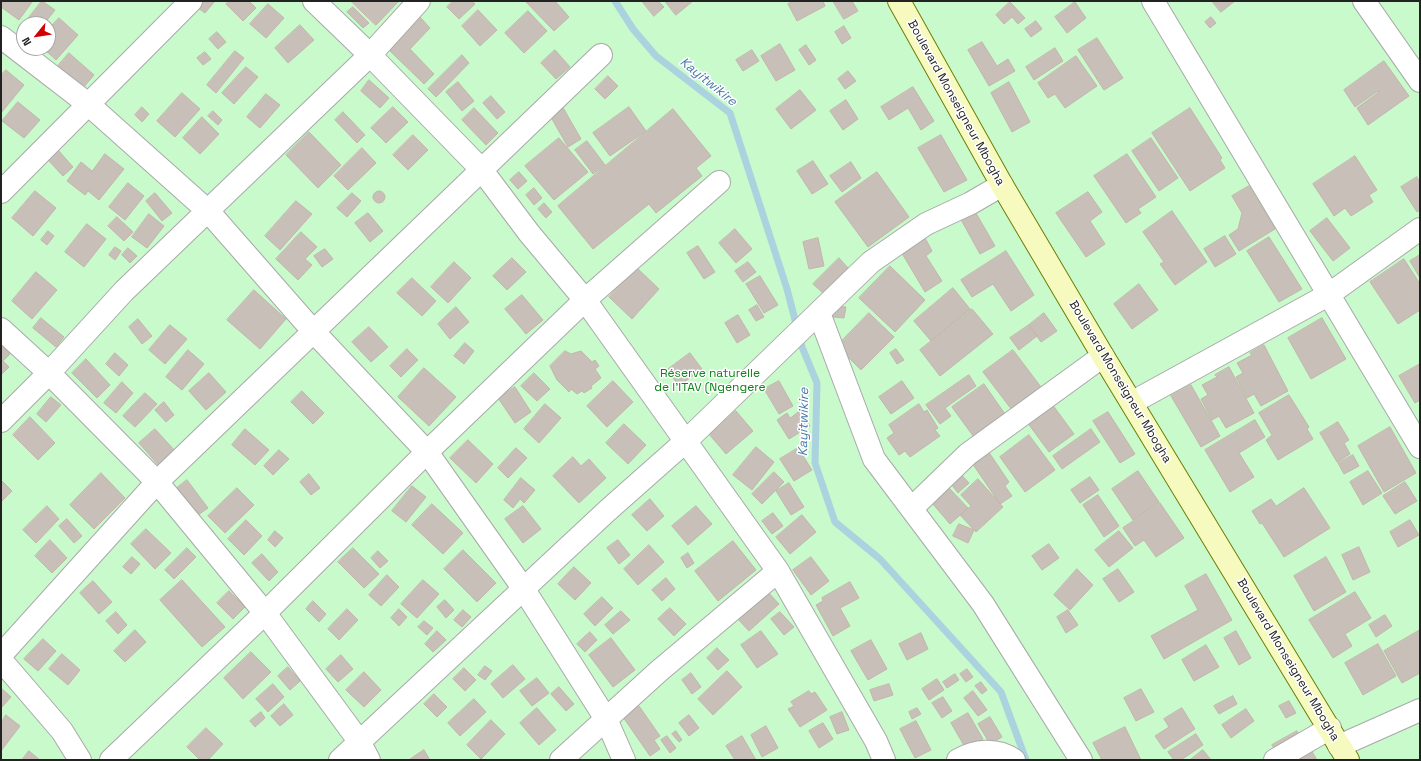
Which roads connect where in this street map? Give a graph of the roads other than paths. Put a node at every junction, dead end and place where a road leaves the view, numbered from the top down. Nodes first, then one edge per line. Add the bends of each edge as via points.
1 (191, 1) edge
2 (314, 1) edge
3 (419, 1) edge
4 (899, 1) edge
5 (1153, 1) edge
6 (1364, 1) edge
7 (1, 37) edge
8 (370, 55) junction
9 (601, 55) dead end
10 (1420, 81) edge
11 (88, 104) junction
12 (481, 169) junction
13 (719, 182) dead end
14 (1002, 185) junction
15 (1, 192) edge
16 (208, 211) junction
17 (1420, 229) edge
18 (1328, 295) junction
19 (585, 300) junction
20 (815, 316) junction
21 (1, 329) edge
22 (314, 332) junction
23 (1103, 356) junction
24 (49, 373) junction
25 (1133, 402) junction
26 (1, 421) edge
27 (686, 440) junction
28 (1420, 447) edge
29 (427, 452) junction
30 (157, 482) junction
31 (912, 508) junction
32 (778, 571) junction
33 (523, 588) junction
34 (266, 613) junction
35 (1, 655) edge
36 (1, 660) edge
37 (1420, 710) edge
38 (606, 719) junction
39 (359, 741) junction
40 (1339, 745) edge
41 (1010, 757) edge
42 (80, 760) edge
43 (111, 760) edge
44 (340, 760) edge
45 (369, 760) edge
46 (561, 760) edge
47 (624, 760) edge
48 (884, 760) edge
49 (958, 760) edge
50 (1081, 760) edge
51 (1275, 760) edge

1 - 11 street
2 - 8 street
3 - 8 street
4 - 14 street, Boulevard Monseigneur Mbogha
5 - 18 street
6 - 10 street
7 - 11 street
8 - 12 street
8 - 16 street
9 - 12 street
11 - 15 street
11 - 16 street
12 - 19 street via 529,233
12 - 22 street
13 - 19 street
14 - 20 street via 926,224 871,262
14 - 23 street, Boulevard Monseigneur Mbogha
16 - 22 street
16 - 24 street via 124,291
17 - 18 street
18 - 25 street
18 - 28 street
19 - 27 street
19 - 29 street
20 - 27 street
20 - 31 street via 874,459
21 - 24 street
22 - 29 street
22 - 30 street
23 - 25 street, Boulevard Monseigneur Mbogha
23 - 31 street via 968,454
24 - 26 street
24 - 30 street
25 - 40 street, Boulevard Monseigneur Mbogha
27 - 32 street
27 - 33 street
29 - 33 street
29 - 34 street
30 - 34 street
30 - 35 street
31 - 50 street via 983,604
32 - 38 street
32 - 48 street via 876,741
33 - 38 street
33 - 39 street
34 - 39 street
34 - 43 street
36 - 42 street via 62,731
37 - 40 street
38 - 46 street
38 - 47 street
39 - 44 street
39 - 45 street
40 - 51 street
41 - 49 street via 983,751

